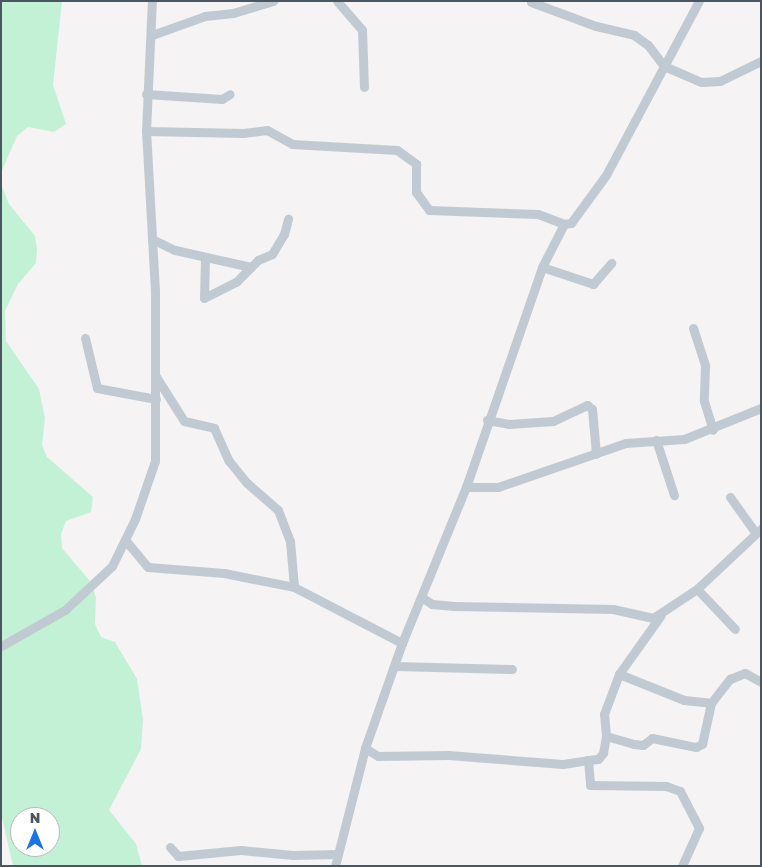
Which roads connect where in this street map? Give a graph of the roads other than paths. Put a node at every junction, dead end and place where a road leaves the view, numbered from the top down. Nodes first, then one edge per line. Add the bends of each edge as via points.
1 (152, 1) edge
2 (273, 1) edge
3 (337, 1) edge
4 (699, 1) edge
5 (531, 2) edge
6 (152, 36) junction
7 (761, 61) edge
8 (664, 66) junction
9 (364, 87) dead end
10 (146, 94) junction
11 (230, 94) dead end
12 (146, 131) junction
13 (288, 219) dead end
14 (564, 224) junction
15 (152, 239) junction
16 (206, 258) junction
17 (611, 264) dead end
18 (251, 267) junction
19 (542, 267) junction
20 (693, 328) dead end
21 (86, 338) dead end
22 (154, 373) junction
23 (156, 399) junction
24 (761, 408) edge
25 (487, 420) junction
26 (713, 430) junction
27 (656, 440) junction
28 (596, 454) junction
29 (466, 487) junction
30 (674, 495) dead end
31 (730, 497) dead end
32 (758, 531) edge
33 (126, 540) junction
34 (294, 587) junction
35 (697, 589) junction
36 (423, 598) junction
37 (664, 614) junction
38 (735, 629) dead end
39 (402, 643) junction
40 (1, 646) edge
41 (395, 666) junction
42 (512, 669) dead end
43 (619, 674) junction
44 (761, 682) edge
45 (711, 703) junction
46 (606, 736) junction
47 (365, 748) junction
48 (588, 760) junction
49 (170, 847) dead end
50 (338, 854) junction
51 (335, 866) edge
52 (682, 866) edge

1 - 6 street
2 - 6 street via 233,14 205,16
3 - 9 street via 362,30
4 - 8 street
5 - 8 street via 550,11 634,35 648,45
6 - 10 street
7 - 8 street via 710,83
8 - 14 street via 606,175 572,223
10 - 11 street via 222,99
10 - 12 street
12 - 14 street via 243,133 266,130 292,144 397,150 416,164 416,192 429,210 538,214
12 - 15 street
13 - 18 street via 278,247
14 - 19 street
15 - 16 street
15 - 22 street
16 - 18 street
16 - 18 street via 204,298 236,282
17 - 19 street via 593,284
19 - 25 street
20 - 26 street via 705,366 704,401
21 - 23 street via 97,388
22 - 23 street
22 - 34 street via 184,421 214,428 230,461 247,483 278,510 290,541
23 - 33 street via 155,461
24 - 26 street via 740,414
25 - 28 street via 509,424 553,421 587,405 592,409
25 - 29 street
26 - 27 street via 684,439
27 - 28 street via 626,443
27 - 30 street
28 - 29 street via 498,487
29 - 36 street
31 - 32 street
32 - 35 street
33 - 34 street via 148,566 224,572
33 - 40 street via 112,566 65,610
34 - 39 street
35 - 37 street
35 - 38 street
36 - 37 street via 432,604 454,606 573,607 653,618
36 - 39 street
37 - 43 street via 632,651
39 - 41 street
41 - 42 street
41 - 47 street
43 - 45 street via 684,700
43 - 46 street via 604,714
44 - 45 street via 745,672 736,674
45 - 46 street via 702,744 696,747 652,738 643,745 634,744
46 - 48 street via 603,753 598,759
47 - 48 street via 378,756 448,756 563,764
47 - 50 street
48 - 52 street via 590,785 666,786 680,791 699,828
49 - 50 street via 178,856 241,850 293,855
50 - 51 street

